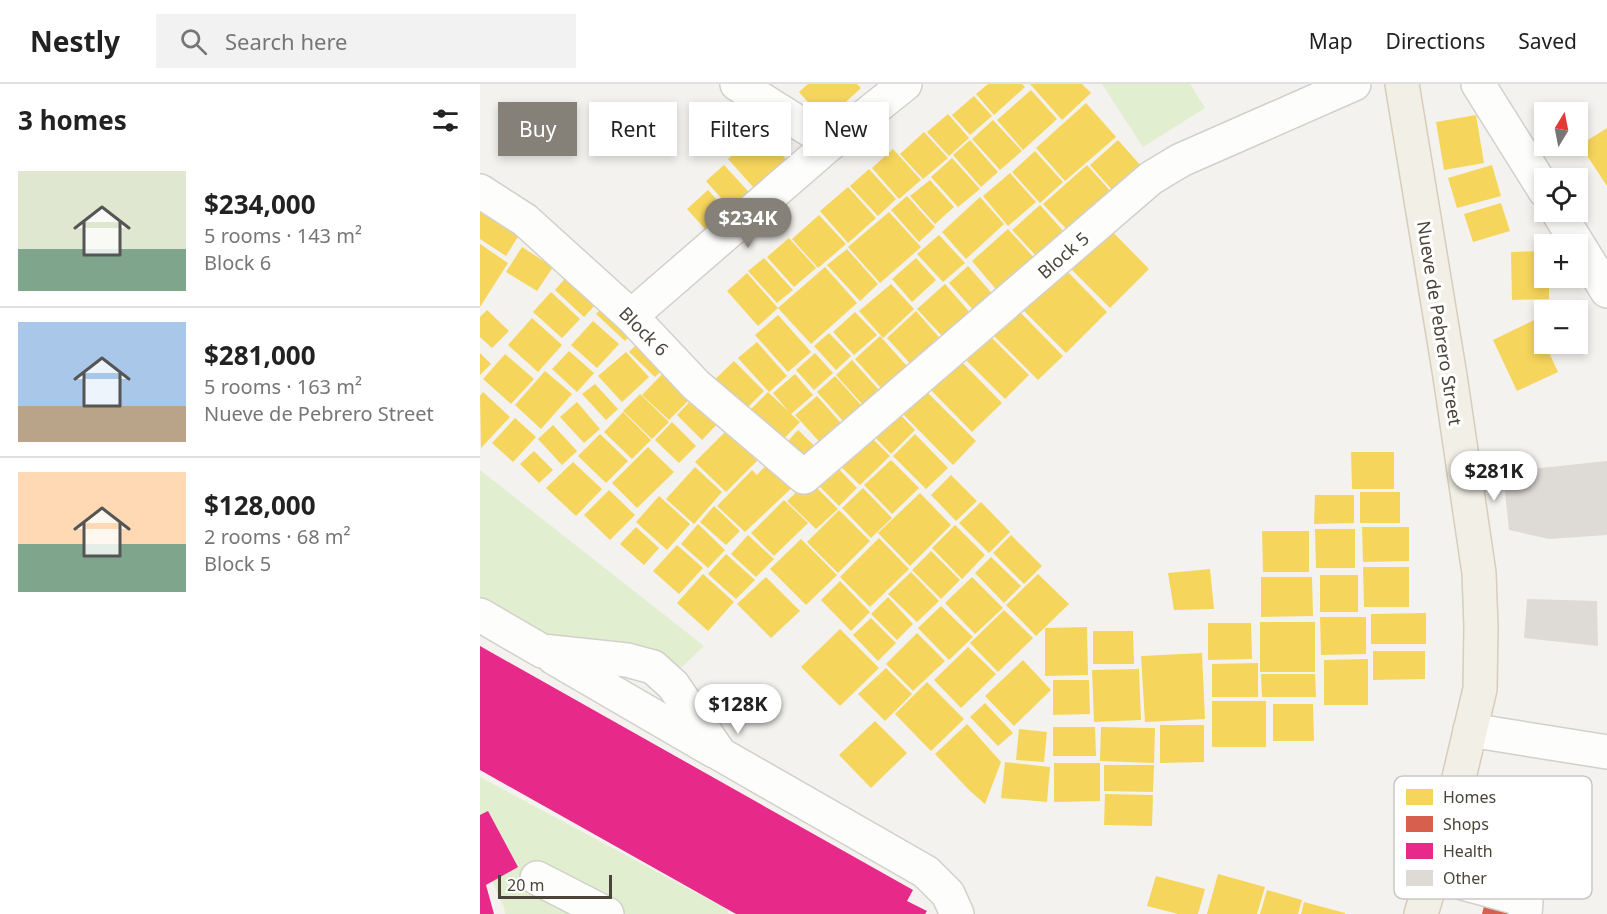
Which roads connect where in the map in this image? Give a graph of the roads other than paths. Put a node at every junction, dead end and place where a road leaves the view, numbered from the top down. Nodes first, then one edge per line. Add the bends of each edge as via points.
1 (737, 84) edge
2 (905, 84) edge
3 (1354, 84) edge
4 (1402, 84) edge
5 (1478, 84) edge
6 (882, 102) edge
7 (803, 125) edge
8 (816, 156) edge
9 (1534, 173) edge
10 (480, 191) edge
11 (1564, 222) edge
12 (1607, 291) edge
13 (631, 316) junction
14 (804, 477) joint
15 (480, 615) edge
16 (1470, 730) junction
17 (1607, 752) edge
18 (1459, 776) edge
19 (537, 878) dead end
20 (1426, 899) edge
21 (1522, 899) edge
22 (607, 914) edge
23 (957, 914) edge
24 (1421, 914) edge
25 (1525, 914) edge

1 - 7 street
2 - 6 street
3 - 14 street, Block 5 via 1181,160 1151,178
4 - 16 main road, Nueve de Pebrero Street via 1479,573 1480,689
5 - 9 street
8 - 13 street
10 - 13 street, Block 6 via 525,219
11 - 12 street
13 - 14 street, Block 6 via 696,385
15 - 23 street via 542,651 627,660 653,667 673,685 720,754 926,872 948,894
16 - 17 street
16 - 18 main road, Nueve de Pebrero Street
19 - 22 street
20 - 24 main road, Nueve de Pebrero Street
21 - 25 street via 1526,902

